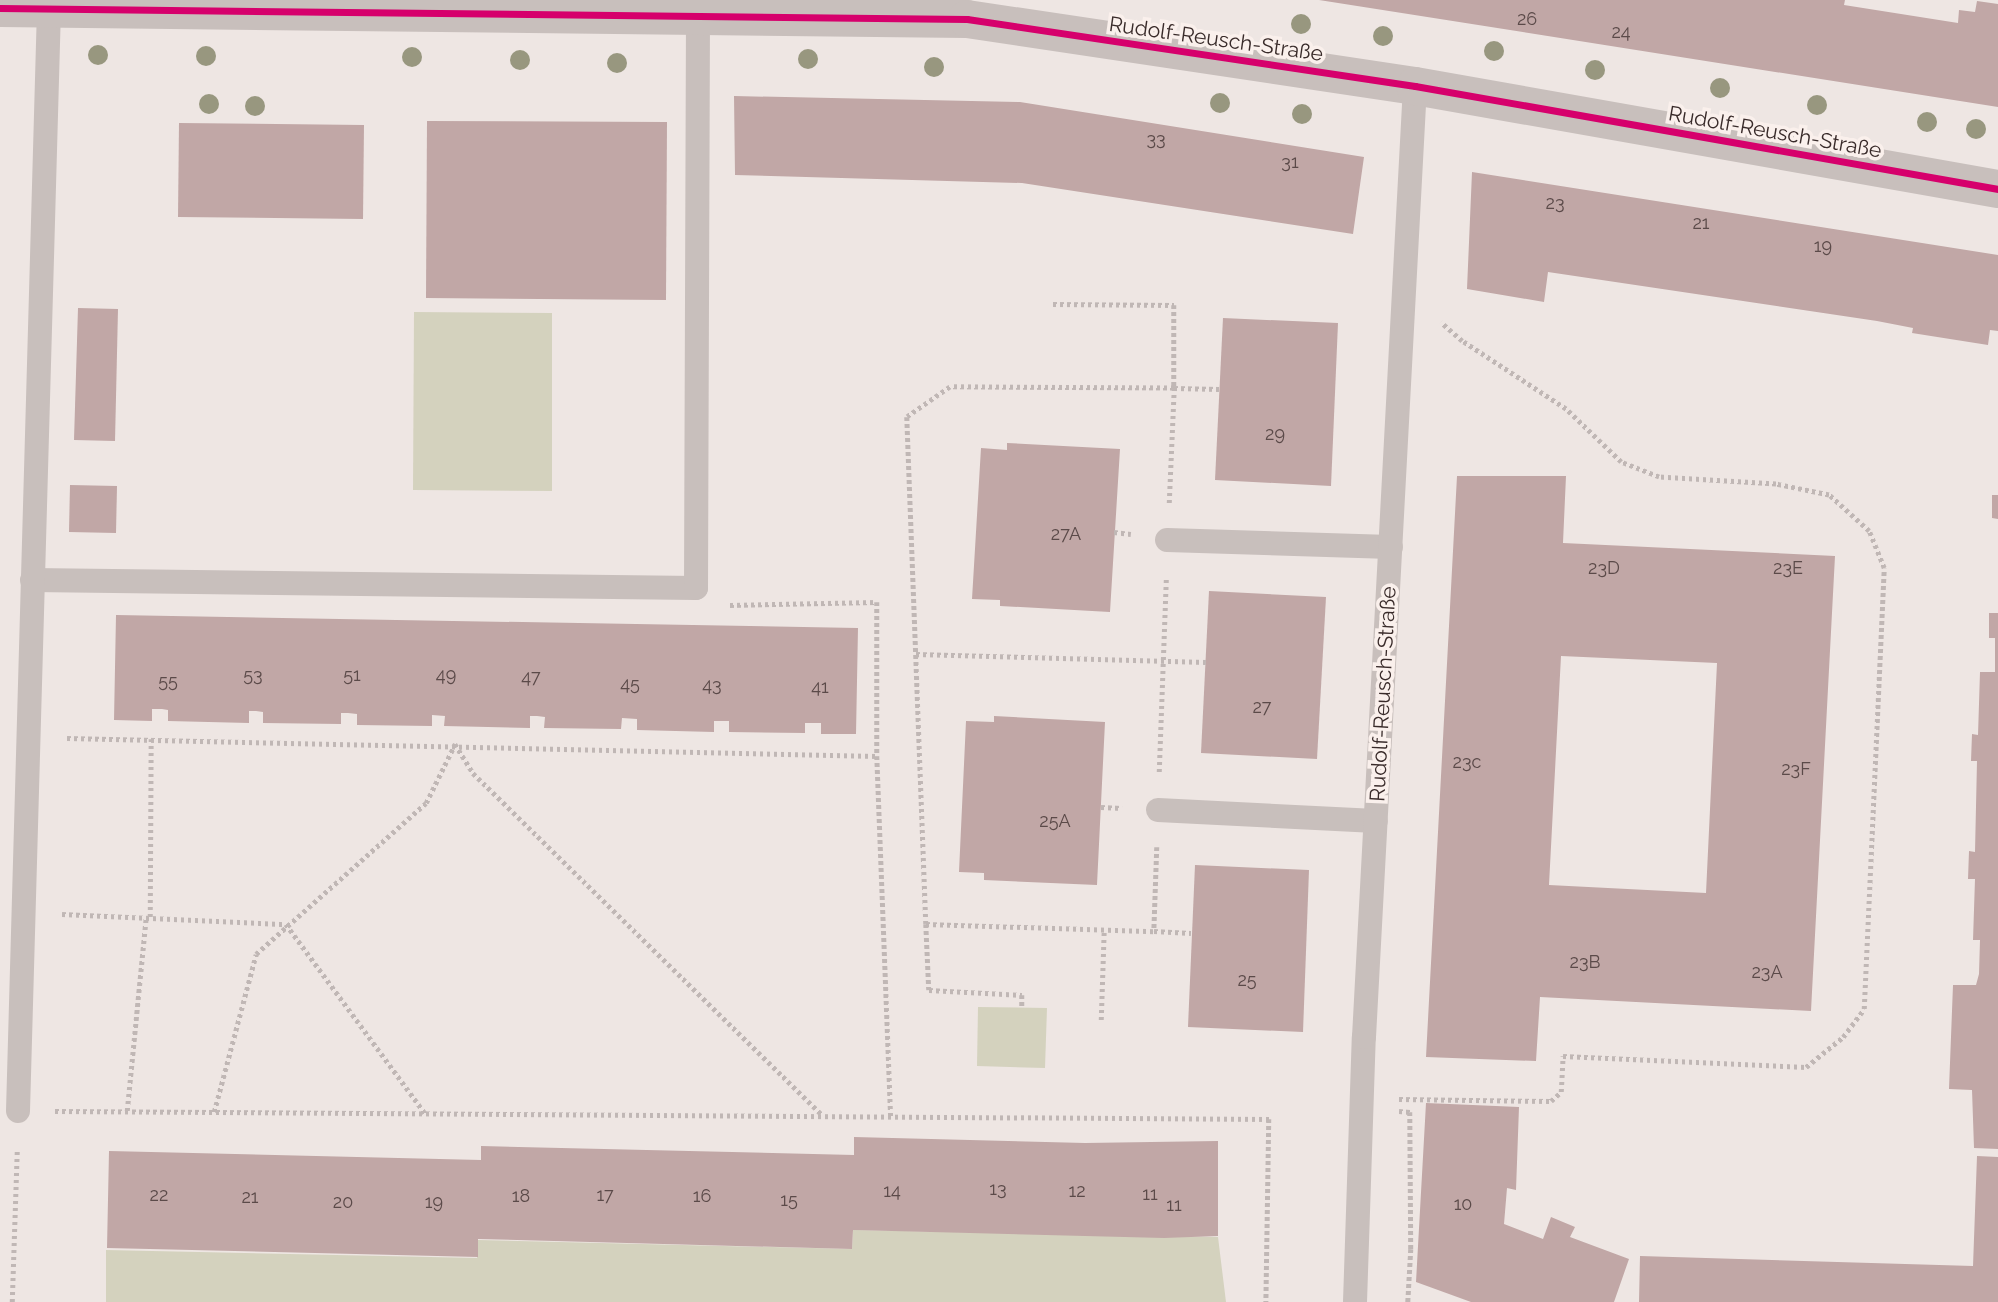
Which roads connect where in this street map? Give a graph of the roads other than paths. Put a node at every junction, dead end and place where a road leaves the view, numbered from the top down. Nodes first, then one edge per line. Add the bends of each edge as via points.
1 (0, 8) edge
2 (49, 9) junction
3 (969, 10) edge
4 (698, 16) junction
5 (1415, 86) junction
6 (1998, 189) edge
7 (1167, 540) road end
8 (1391, 547) junction
9 (32, 580) junction
10 (1158, 810) road end
11 (1376, 821) junction
12 (18, 1111) road end
13 (1355, 1302) edge

1 - 2 street, Rudolf-Reusch-Straße
2 - 4 street, Rudolf-Reusch-Straße
2 - 9 lane
3 - 4 street, Rudolf-Reusch-Straße
3 - 5 street, Rudolf-Reusch-Straße
4 - 9 lane via 696,588
5 - 6 street, Rudolf-Reusch-Straße
5 - 8 lane, Rudolf-Reusch-Straße
7 - 8 lane
8 - 11 lane, Rudolf-Reusch-Straße
9 - 12 lane
10 - 11 lane
11 - 13 lane, Rudolf-Reusch-Straße

